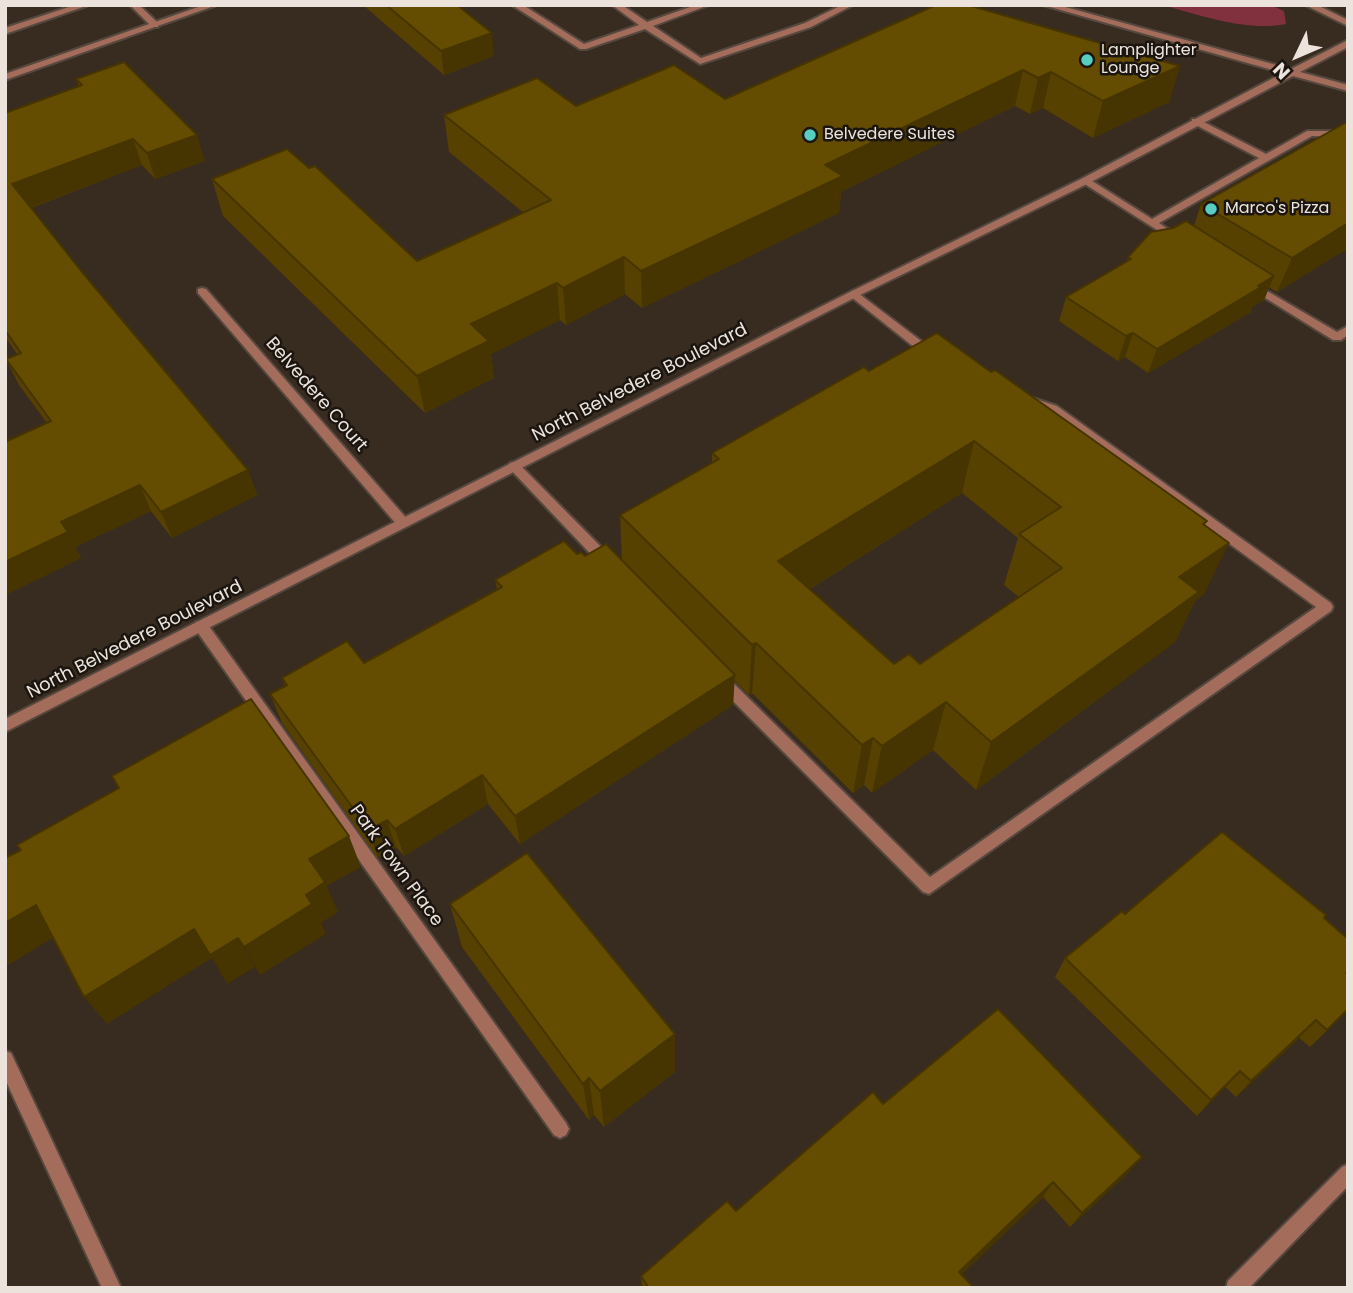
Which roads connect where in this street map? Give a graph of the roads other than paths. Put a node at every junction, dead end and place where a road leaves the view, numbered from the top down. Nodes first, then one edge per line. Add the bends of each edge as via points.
1 (85, 5) edge
2 (134, 5) edge
3 (213, 5) edge
4 (516, 5) edge
5 (615, 5) edge
6 (705, 5) edge
7 (849, 5) edge
8 (1048, 5) edge
9 (1309, 5) edge
10 (1348, 23) edge
11 (155, 24) junction
12 (648, 27) junction
13 (5, 31) edge
14 (1348, 43) edge
15 (1291, 72) junction
16 (5, 77) edge
17 (1348, 88) edge
18 (1195, 121) junction
19 (1348, 134) edge
20 (1264, 157) junction
21 (1085, 181) junction
22 (1152, 223) junction
23 (1186, 245) edge
24 (1244, 280) edge
25 (202, 291) dead end
26 (854, 294) junction
27 (1348, 331) edge
28 (950, 369) edge
29 (1014, 394) edge
30 (514, 466) junction
31 (403, 523) junction
32 (616, 571) edge
33 (201, 626) junction
34 (707, 666) edge
35 (5, 726) edge
36 (5, 1059) edge
37 (560, 1129) dead end
38 (1348, 1174) edge
39 (112, 1288) edge
40 (1236, 1288) edge

1 - 13 street
2 - 11 street
3 - 11 street
4 - 12 street via 583,47
5 - 12 street
6 - 12 street
7 - 12 street via 808,25 700,61
8 - 15 street
9 - 10 street
11 - 16 street
14 - 15 street, North Belvedere Boulevard
15 - 17 street
15 - 18 street, North Belvedere Boulevard
18 - 20 street
18 - 21 street, North Belvedere Boulevard
19 - 20 street via 1310,133
20 - 22 street
21 - 22 street
21 - 26 street, North Belvedere Boulevard
22 - 23 street
24 - 27 street via 1337,337
25 - 31 street, Belvedere Court
26 - 28 street
26 - 30 street, North Belvedere Boulevard
29 - 34 street via 1053,410 1326,607 929,887
30 - 31 street, North Belvedere Boulevard
30 - 32 street
31 - 33 street, North Belvedere Boulevard
33 - 35 street, North Belvedere Boulevard
33 - 37 street, Park Town Place
36 - 39 street
38 - 40 street

